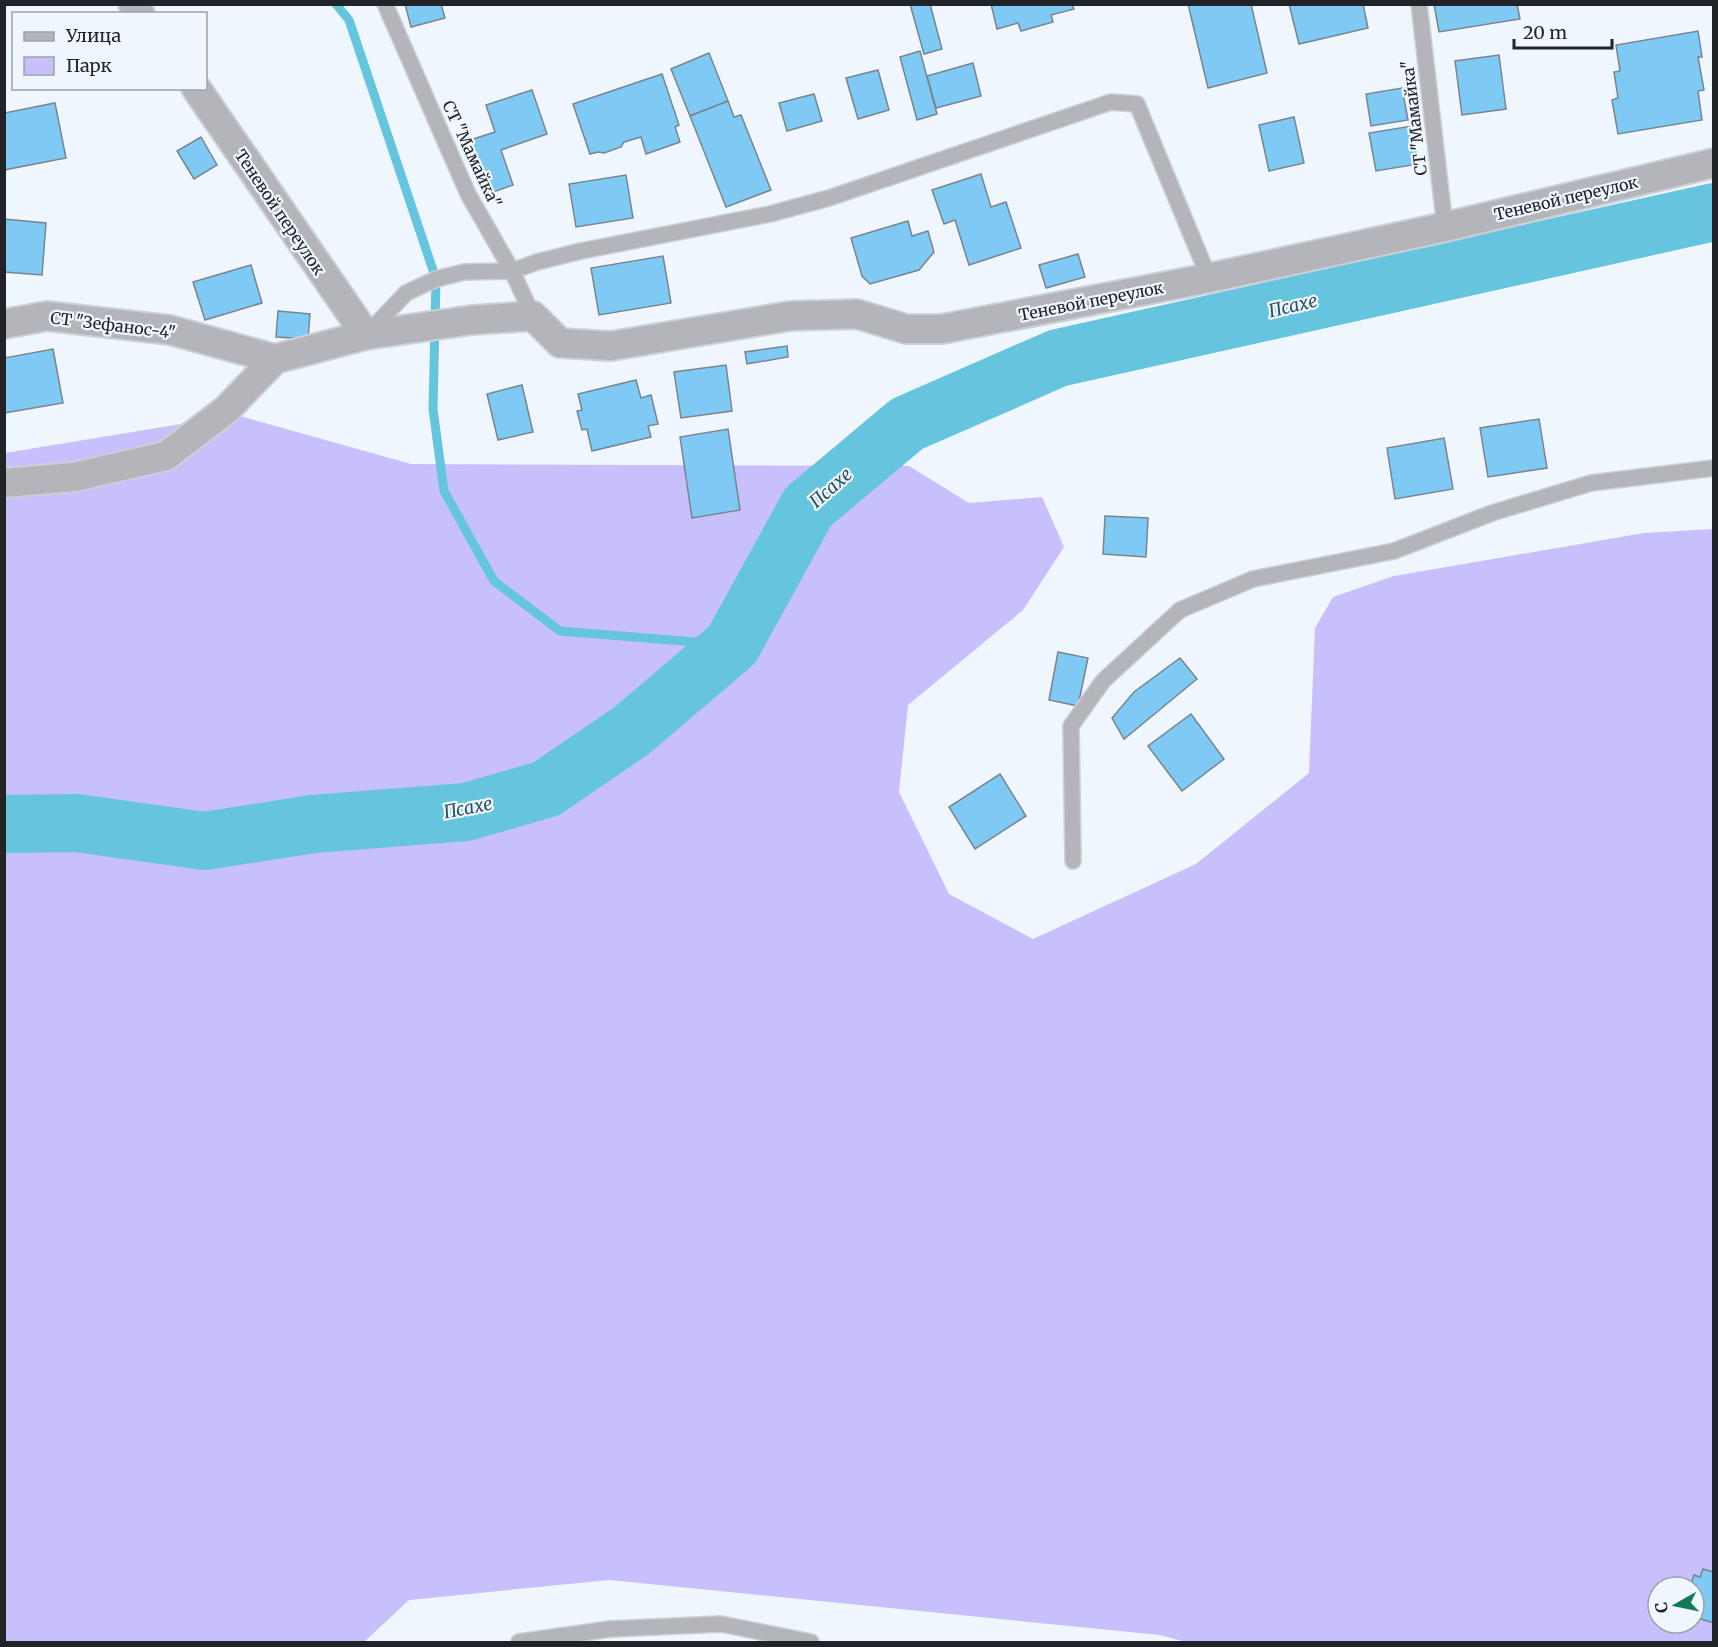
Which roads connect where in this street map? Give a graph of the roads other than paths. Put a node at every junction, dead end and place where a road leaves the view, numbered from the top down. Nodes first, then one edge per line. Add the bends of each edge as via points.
1 (385, 4) edge
2 (1419, 4) edge
3 (197, 90) edge
4 (1713, 162) edge
5 (1444, 227) junction
6 (512, 272) junction
7 (1209, 278) junction
8 (533, 316) junction
9 (4, 324) edge
10 (366, 335) junction
11 (275, 359) junction
12 (1713, 468) edge
13 (4, 483) edge
14 (1073, 861) dead end
15 (519, 1642) edge
16 (811, 1642) edge

1 - 6 lane, СТ "Мамайка" via 468,194
2 - 5 lane, СТ "Мамайка"
3 - 10 street, Теневой переулок
4 - 5 street, Теневой переулок
5 - 7 street, Теневой переулок
6 - 7 lane via 581,251 770,214 829,198 1111,102 1137,104
6 - 8 lane, СТ "Мамайка"
6 - 10 lane via 464,272 436,279 406,293
7 - 8 street, Теневой переулок via 942,329 906,329 857,314 790,316 611,346 560,343
8 - 10 street
9 - 11 street, СТ "Зефанос-4" via 47,316 171,330
10 - 11 street
11 - 13 street via 226,410 166,456 74,477
12 - 14 lane via 1591,483 1492,513 1394,551 1253,579 1180,610 1103,681 1071,726
15 - 16 lane via 610,1629 721,1624

